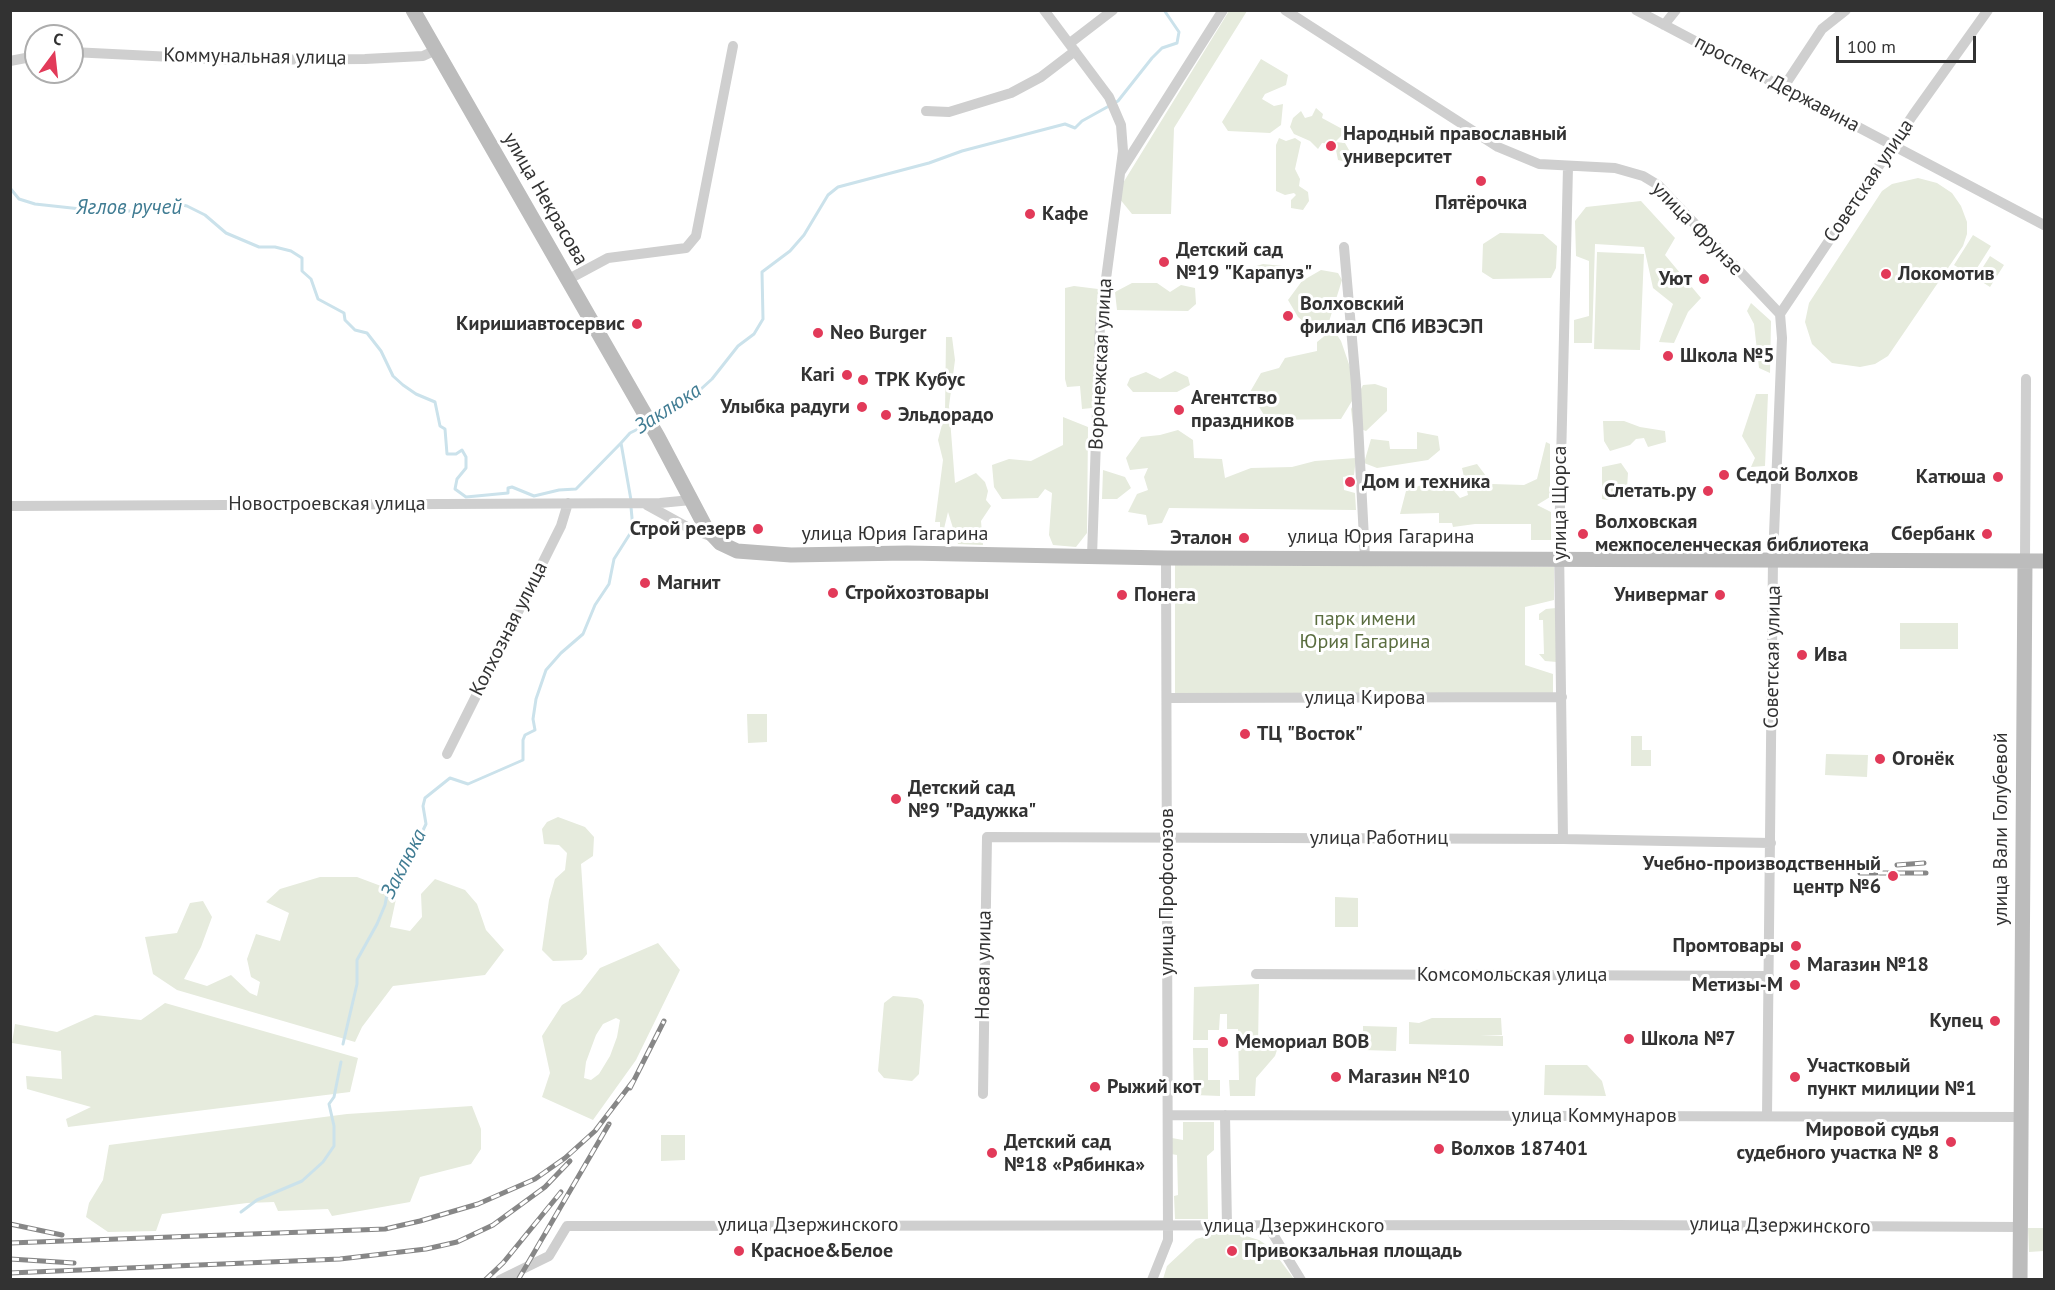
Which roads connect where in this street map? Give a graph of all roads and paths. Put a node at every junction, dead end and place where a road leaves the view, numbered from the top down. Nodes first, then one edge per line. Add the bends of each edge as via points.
1 (413, 10) edge
2 (1044, 10) edge
3 (1113, 10) edge
4 (1223, 10) edge
5 (1285, 10) edge
6 (1636, 10) edge
7 (1676, 10) edge
8 (1846, 10) edge
9 (1988, 10) edge
10 (1664, 25) junction
11 (733, 46) dead end
12 (1073, 47) junction
13 (436, 50) junction
14 (84, 53) edge
15 (1783, 88) junction
16 (926, 111) dead end
17 (1894, 145) junction
18 (1568, 167) junction
19 (1120, 174) junction
20 (2044, 225) edge
21 (1344, 247) dead end
22 (567, 280) junction
23 (1780, 314) junction
24 (2026, 380) dead end
25 (692, 500) junction
26 (568, 503) junction
27 (644, 503) junction
28 (10, 506) edge
29 (717, 540) junction
30 (1092, 556) junction
31 (1166, 558) junction
32 (1365, 558) junction
33 (1560, 559) junction
34 (1773, 560) junction
35 (2025, 561) junction
36 (2044, 561) edge
37 (1562, 697) junction
38 (1167, 698) junction
39 (447, 754) dead end
40 (987, 837) joint
41 (1167, 837) junction
42 (1563, 839) junction
43 (1771, 843) junction
44 (1256, 974) dead end
45 (1769, 976) junction
46 (983, 1094) dead end
47 (1168, 1115) junction
48 (1225, 1115) junction
49 (1767, 1116) junction
50 (2021, 1117) junction
51 (1168, 1225) junction
52 (1227, 1226) junction
53 (1268, 1226) junction
54 (2020, 1227) junction
55 (500, 1280) edge
56 (1152, 1280) edge
57 (1301, 1280) edge
58 (2020, 1280) edge

1 - 13 main road, улица Некрасова
2 - 12 street
3 - 12 street
4 - 19 street, Воронежская улица
5 - 18 street, улица Фрунзе via 1498,147 1539,164
6 - 10 street, проспект Державина
7 - 10 street
8 - 15 street via 1822,29
9 - 17 street, Советская улица
10 - 15 street, проспект Державина
11 - 22 street via 696,236 686,248 608,258
12 - 16 street via 1041,77 1011,93 949,112
12 - 19 street, Воронежская улица via 1118,112 1123,151
13 - 14 street, Коммунальная улица via 423,56 245,60
13 - 22 main road, улица Некрасова
15 - 17 street, проспект Державина
17 - 20 street, проспект Державина
17 - 23 street, Советская улица
18 - 23 street, улица Фрунзе via 1615,168 1658,185
18 - 33 street, улица Щорса
19 - 30 street, Воронежская улица via 1101,324
21 - 32 street
22 - 25 main road, улица Некрасова
23 - 34 street, Советская улица
24 - 35 street, улица Вали Голубевой
25 - 27 street, Новостроевская улица
25 - 29 main road
26 - 27 street, Новостроевская улица
26 - 28 street, Новостроевская улица
26 - 39 street, Колхозная улица via 561,526
27 - 29 street, Новостроевская улица
29 - 30 main road, улица Юрия Гагарина via 737,551 779,554
30 - 31 main road, улица Юрия Гагарина
31 - 32 main road, улица Юрия Гагарина
31 - 38 street, улица Профсоюзов
32 - 33 main road, улица Юрия Гагарина
33 - 34 main road, улица Юрия Гагарина
33 - 37 street, улица Щорса
34 - 35 main road, улица Юрия Гагарина
34 - 43 street, Советская улица
35 - 36 main road, улица Юрия Гагарина
35 - 50 main road, улица Вали Голубевой
37 - 38 street, улица Кирова
37 - 42 street, улица Щорса
38 - 41 street, улица Профсоюзов
40 - 41 street, улица Работниц
40 - 46 street, Новая улица
41 - 42 street, улица Работниц
41 - 47 street, улица Профсоюзов
42 - 43 street, улица Работниц
43 - 45 street, Советская улица
44 - 45 street, Комсомольская улица
45 - 49 street, Советская улица
47 - 48 street, улица Коммунаров
47 - 51 street, улица Профсоюзов
48 - 49 street, улица Коммунаров
48 - 52 street
49 - 50 street, улица Коммунаров
50 - 54 main road, улица Вали Голубевой
51 - 52 street, улица Дзержинского
51 - 55 street, улица Дзержинского via 567,1226 549,1257
51 - 56 street via 1168,1240
52 - 53 street, улица Дзержинского
53 - 54 street, улица Дзержинского
53 - 57 street
54 - 58 main road, улица Вали Голубевой

